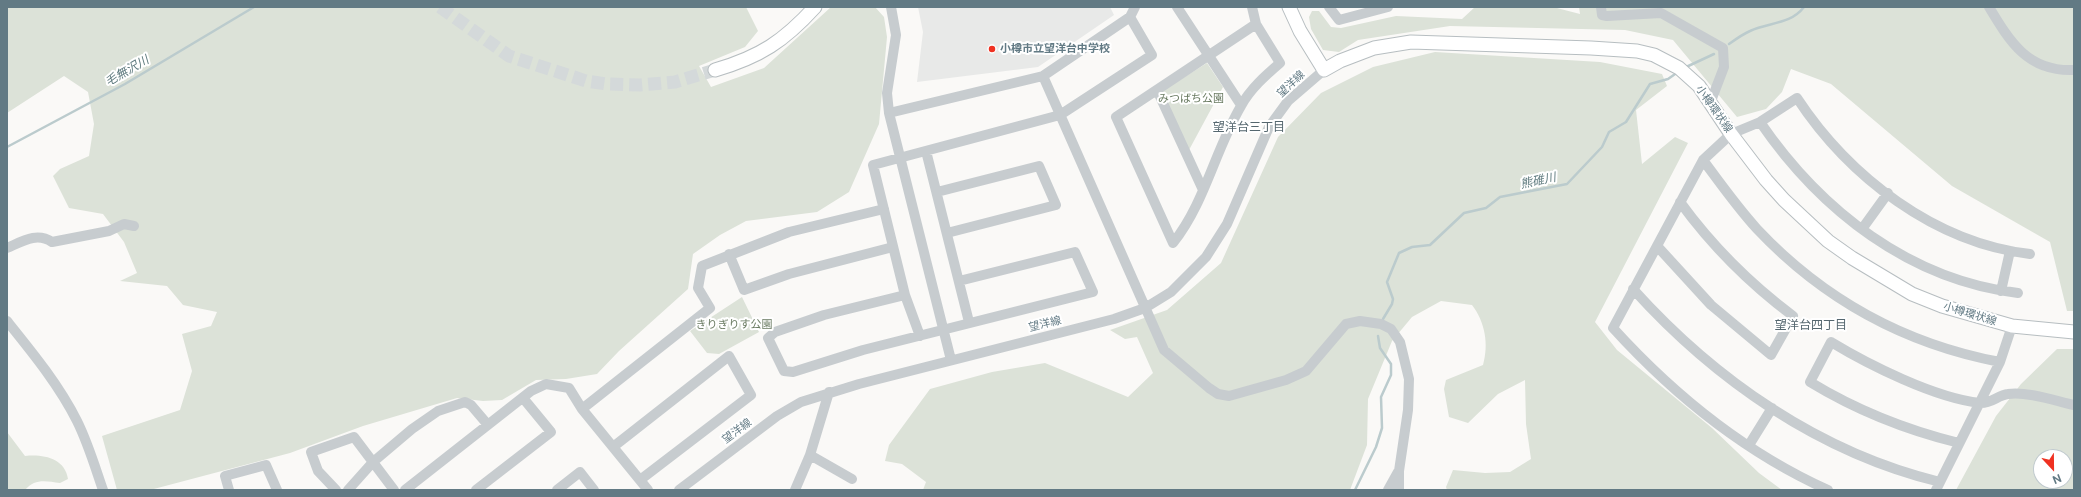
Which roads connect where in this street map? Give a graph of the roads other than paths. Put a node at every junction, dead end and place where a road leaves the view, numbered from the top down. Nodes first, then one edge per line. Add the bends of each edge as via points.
1 (815, 7) edge
2 (891, 7) edge
3 (1135, 7) edge
4 (1252, 7) edge
5 (1289, 7) edge
6 (1329, 7) edge
7 (1388, 7) edge
8 (1601, 7) edge
9 (1989, 7) edge
10 (1180, 8) edge
11 (1130, 17) junction
12 (1256, 24) junction
13 (1208, 56) junction
14 (715, 70) tunnel mouth
15 (1324, 70) junction
16 (2074, 70) edge
17 (1043, 76) junction
18 (1157, 90) junction
19 (1711, 101) junction
20 (1241, 105) junction
21 (889, 113) junction
22 (1060, 115) junction
23 (1760, 122) junction
24 (1732, 134) junction
25 (926, 151) junction
26 (900, 157) junction
27 (1703, 160) junction
28 (1203, 190) junction
29 (937, 192) junction
30 (1888, 193) junction
31 (1680, 202) junction
32 (884, 209) junction
33 (134, 226) dead end
34 (1862, 229) junction
35 (947, 233) junction
36 (1657, 246) junction
37 (893, 247) junction
38 (7, 248) edge
39 (2010, 251) junction
40 (729, 254) junction
41 (2030, 254) dead end
42 (959, 282) junction
43 (1633, 289) junction
44 (2001, 291) junction
45 (2018, 293) dead end
46 (906, 295) junction
47 (1145, 308) junction
48 (7, 321) edge
49 (969, 322) junction
50 (2012, 326) junction
51 (944, 329) junction
52 (2074, 332) edge
53 (920, 336) junction
54 (951, 360) junction
55 (2000, 362) junction
56 (829, 392) junction
57 (523, 398) junction
58 (1979, 403) junction
59 (2074, 405) edge
60 (1772, 408) junction
61 (582, 409) junction
62 (488, 425) junction
63 (1959, 443) junction
64 (1749, 445) junction
65 (613, 446) junction
66 (810, 455) junction
67 (373, 462) junction
68 (1399, 471) junction
69 (852, 479) dead end
70 (640, 480) junction
71 (1938, 486) edge
72 (797, 489) edge
73 (103, 490) edge
74 (229, 490) edge
75 (277, 490) edge
76 (336, 490) edge
77 (348, 490) edge
78 (394, 490) edge
79 (405, 490) edge
80 (476, 490) edge
81 (557, 490) edge
82 (594, 490) edge
83 (648, 490) edge
84 (679, 490) edge
85 (1388, 490) edge
86 (1399, 490) edge
87 (1828, 490) edge

1 - 14 main road via 772,47 738,63
2 - 21 street via 896,35 887,93
3 - 11 street
4 - 12 street
5 - 15 main road via 1300,31
6 - 7 street via 1339,20
8 - 19 street via 1602,14 1607,16 1661,13 1723,48 1724,66
9 - 16 street via 2007,37 2031,60 2054,69
10 - 13 street
11 - 17 street
11 - 22 street via 1152,55
12 - 13 street
12 - 20 street via 1280,62
13 - 18 street
13 - 20 street
15 - 19 main road, 小樽環状線 via 1374,48 1411,42 1637,51 1654,55 1690,77
15 - 47 street, 望洋線 via 1288,101 1270,127 1227,224 1206,257 1171,292
17 - 21 street
17 - 22 street
18 - 28 street
18 - 28 street via 1116,117 1173,243 1193,213
19 - 24 main road, 小樽環状線
20 - 28 street
21 - 26 street
22 - 25 street
22 - 47 street
23 - 24 street
23 - 30 street via 1797,98 1840,150
23 - 34 street via 1778,148 1807,180
24 - 27 street
24 - 50 main road, 小樽環状線 via 1784,200 1828,241 1852,258 1912,294 1942,306
25 - 26 street
25 - 29 street
26 - 32 street via 873,165
26 - 51 street
27 - 31 street
27 - 55 street via 1742,212 1772,243 1804,273 1841,300 1882,324 1926,343
29 - 35 street
29 - 35 street via 1039,166 1056,206
30 - 34 street
30 - 39 street via 1914,212 1950,232 1983,245
31 - 36 street
31 - 36 street via 1729,261 1792,316 1771,355 1711,305
32 - 37 street
32 - 40 street via 789,232
33 - 38 street via 124,224 109,231 52,242 36,236
34 - 44 street via 1888,248 1928,270 1972,286
35 - 42 street
36 - 43 street
37 - 40 street via 803,270 744,290
37 - 46 street
39 - 41 street
39 - 44 street
40 - 61 street via 702,266 698,288 710,308
42 - 49 street
42 - 49 street via 1075,252 1093,292
43 - 60 street via 1669,327 1701,355
43 - 64 street via 1613,328 1649,366 1681,394
44 - 45 street
46 - 53 street
46 - 53 street via 824,315 775,332 768,338 784,371 793,372 831,358
47 - 54 street, 望洋線 via 1114,319
47 - 68 street via 1164,350 1209,388 1218,394 1229,396 1286,380 1306,371 1346,324 1381,324 1391,329 1400,342 1410,379
48 - 73 street via 69,406 87,443
49 - 51 street
50 - 52 main road, 小樽環状線
50 - 55 street
51 - 53 street
51 - 54 street
54 - 56 street, 望洋線
55 - 58 street
56 - 66 street
56 - 84 street, 望洋線 via 801,402 777,416
57 - 61 street via 546,384 569,388
57 - 62 street
57 - 80 street via 551,432
58 - 59 street via 1989,403 2007,394 2018,393
58 - 63 street
58 - 63 street via 1908,381 1831,342 1810,382 1843,401 1888,421 1923,434
60 - 64 street
60 - 71 street via 1820,437 1867,459
61 - 65 street
62 - 67 street via 471,405 465,402 438,411
62 - 79 street
63 - 71 street
64 - 87 street
65 - 70 street
65 - 70 street via 729,356 751,395
66 - 69 street
66 - 72 street
67 - 76 street via 354,437 311,452 318,471
67 - 77 street
67 - 78 street
68 - 85 street
68 - 86 street
70 - 83 street
74 - 75 street via 225,476 266,465
81 - 82 street via 580,472

